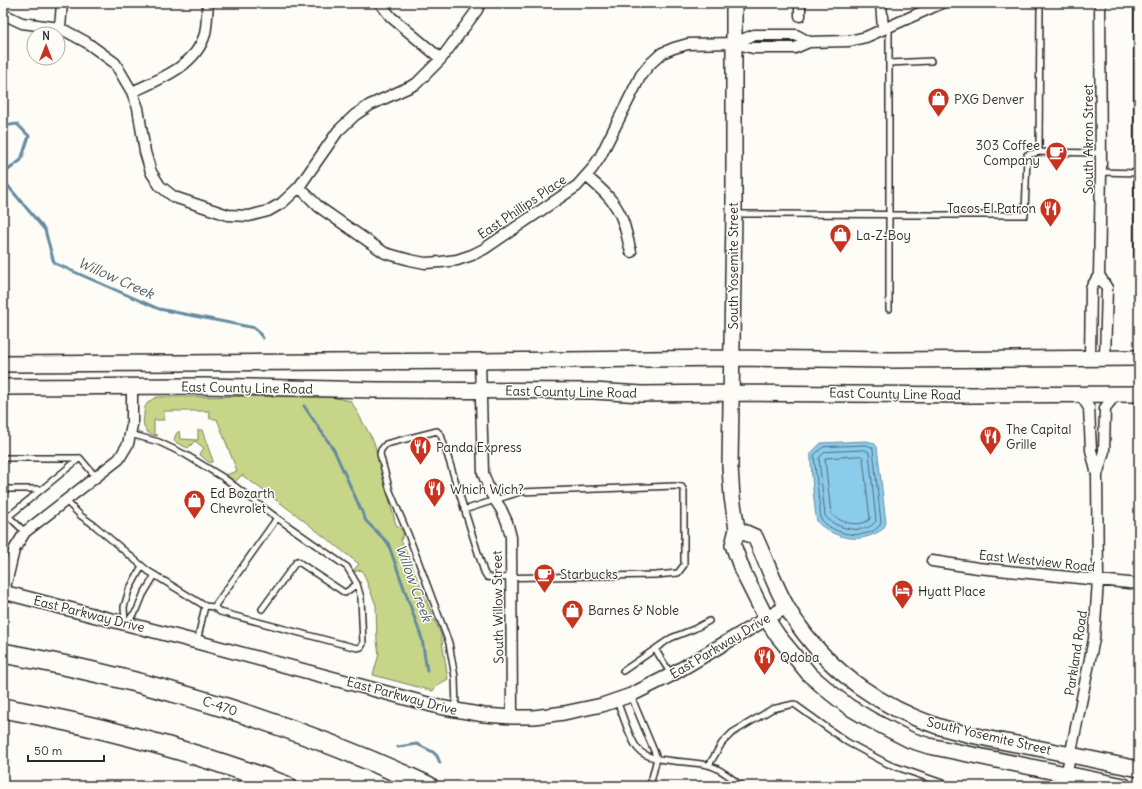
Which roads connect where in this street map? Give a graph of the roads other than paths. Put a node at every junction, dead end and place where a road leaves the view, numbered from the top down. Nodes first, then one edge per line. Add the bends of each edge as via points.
1 (62, 3) edge
2 (208, 3) edge
3 (380, 3) edge
4 (480, 3) edge
5 (734, 3) edge
6 (800, 3) edge
7 (881, 3) edge
8 (942, 3) edge
9 (1040, 3) edge
10 (1100, 3) edge
11 (1137, 3) edge
12 (3, 14) edge
13 (800, 16) dead end
14 (45, 26) edge
15 (60, 26) edge
16 (886, 28) junction
17 (66, 31) edge
18 (734, 43) junction
19 (442, 59) junction
20 (931, 61) dead end
21 (889, 63) junction
22 (132, 92) junction
23 (1039, 152) junction
24 (1101, 153) junction
25 (1101, 172) junction
26 (1137, 173) junction
27 (586, 176) junction
28 (299, 187) junction
29 (734, 214) junction
30 (890, 215) junction
31 (632, 252) dead end
32 (1099, 275) junction
33 (1139, 301) edge
34 (889, 308) dead end
35 (1090, 357) junction
36 (732, 358) junction
37 (1105, 358) junction
38 (1139, 358) edge
39 (480, 361) junction
40 (3, 364) edge
41 (132, 386) junction
42 (3, 387) edge
43 (480, 391) junction
44 (730, 393) junction
45 (1080, 394) junction
46 (1116, 394) junction
47 (1139, 394) edge
48 (130, 434) junction
49 (3, 458) edge
50 (80, 458) junction
51 (1097, 475) junction
52 (96, 477) junction
53 (3, 489) edge
54 (42, 489) junction
55 (65, 500) junction
56 (496, 500) junction
57 (464, 510) junction
58 (3, 511) edge
59 (8, 516) junction
60 (277, 518) junction
61 (3, 521) edge
62 (738, 529) junction
63 (25, 532) junction
64 (932, 561) dead end
65 (142, 566) junction
66 (155, 575) junction
67 (511, 578) junction
68 (1098, 580) junction
69 (357, 584) junction
70 (1139, 584) edge
71 (3, 592) edge
72 (205, 606) junction
73 (214, 607) junction
74 (786, 607) junction
75 (262, 609) dead end
76 (766, 618) junction
77 (709, 621) dead end
78 (125, 624) junction
79 (197, 642) junction
80 (656, 649) junction
81 (3, 653) edge
82 (623, 671) dead end
83 (671, 675) junction
84 (631, 695) junction
85 (616, 700) junction
86 (3, 708) edge
87 (456, 711) junction
88 (512, 717) junction
89 (1071, 755) junction
90 (656, 758) junction
91 (709, 765) junction
92 (1139, 770) edge
93 (1065, 780) edge
94 (286, 786) edge
95 (428, 786) edge
96 (650, 786) edge
97 (742, 786) edge
98 (951, 786) edge
99 (1124, 786) edge

1 - 15 street
2 - 22 street via 205,34 195,55 168,75
3 - 19 street via 391,17
4 - 19 street
5 - 18 main road, South Yosemite Street
6 - 13 street
7 - 16 street
8 - 16 street, East Phillips Place
9 - 23 lane
10 - 24 street, South Akron Street
11 - 26 lane
12 - 14 street via 22,23
16 - 18 street, East Phillips Place via 849,41 809,42 795,48 753,48
16 - 21 lane
17 - 22 street via 115,63
18 - 27 street, East Phillips Place via 688,44 662,53 641,75 600,157
18 - 29 main road, South Yosemite Street
19 - 28 street via 416,84 370,105 355,115 338,131
20 - 21 lane
21 - 30 lane
22 - 28 street via 138,108 151,172 160,186 174,196 228,215 250,216 268,211 282,203
23 - 24 lane
23 - 30 lane via 1027,155 1025,215
24 - 25 street, South Akron Street
25 - 26 lane
25 - 32 street, South Akron Street
26 - 33 lane
27 - 28 street, East Phillips Place via 570,192 484,249 457,260 425,263 385,253 319,207
27 - 31 street via 604,191 617,208
29 - 30 lane
29 - 36 main road, South Yosemite Street
30 - 34 lane
32 - 35 street, South Akron Street via 1090,288
32 - 37 street, South Akron Street via 1107,288
35 - 36 main road, East County Line Road via 999,360
35 - 37 main road, East County Line Road
36 - 39 main road, East County Line Road
36 - 44 main road, South Yosemite Street
37 - 38 main road, East County Line Road
39 - 40 main road, East County Line Road
39 - 43 street, South Willow Street
41 - 42 main road, East County Line Road
41 - 43 main road, East County Line Road
41 - 48 street
43 - 44 main road, East County Line Road
43 - 56 street, South Willow Street via 483,473
44 - 45 main road, East County Line Road
44 - 62 main road, South Yosemite Street via 731,485
45 - 46 main road, East County Line Road
45 - 51 street, Parkland Road via 1090,408 1090,450
46 - 47 main road, East County Line Road
46 - 51 street, Parkland Road via 1105,408 1104,451
48 - 52 street via 128,444 119,459
48 - 60 lane via 159,442 186,455 224,478
49 - 50 lane
50 - 52 lane
50 - 54 lane
51 - 68 street, Parkland Road
52 - 55 street
53 - 54 lane
54 - 59 lane
55 - 63 street
55 - 65 lane
56 - 57 lane
56 - 67 street, South Willow Street via 509,528
56 - 67 lane via 520,492 675,486 682,487 684,491 684,565 678,573
57 - 67 lane via 487,577
57 - 87 lane via 439,432 383,446 380,454 390,491 449,643 455,678
58 - 59 lane
59 - 61 lane
59 - 63 lane
60 - 69 lane via 348,567
60 - 73 lane
62 - 74 main road, South Yosemite Street via 755,537
62 - 76 main road, South Yosemite Street via 733,545 743,572
63 - 71 street via 14,550
64 - 68 street, East Westview Road
65 - 66 lane
65 - 78 lane via 129,590 124,607
66 - 72 lane
66 - 78 lane via 137,610
67 - 88 street, South Willow Street
68 - 70 street, East Westview Road
68 - 89 street, Parkland Road via 1094,639
69 - 73 lane via 361,598 363,644 357,648 220,612
69 - 75 lane via 345,593 296,561
71 - 78 street, East Parkway Drive
72 - 73 lane
72 - 79 lane
74 - 76 street, East Parkway Drive
74 - 89 main road, South Yosemite Street via 813,645 827,659 861,688 880,699 938,726
76 - 83 street, East Parkway Drive
76 - 93 main road, South Yosemite Street via 810,675 849,707 892,731 929,746
77 - 80 lane via 694,630 671,638
78 - 79 street, East Parkway Drive
79 - 87 street, East Parkway Drive
80 - 82 lane
80 - 83 lane
81 - 95 highway, C-470 via 85,669 209,702 319,740
83 - 84 street, East Parkway Drive
84 - 85 street, East Parkway Drive
84 - 90 lane
85 - 88 street, East Parkway Drive via 564,713
85 - 90 lane via 638,750
86 - 94 highway via 140,739
87 - 88 street, East Parkway Drive
89 - 92 main road, South Yosemite Street
89 - 93 street, Parkland Road
90 - 91 lane
90 - 96 lane
91 - 97 lane
91 - 98 lane via 722,743 732,733 772,710 794,704 847,742 888,764
93 - 99 main road, South Yosemite Street

